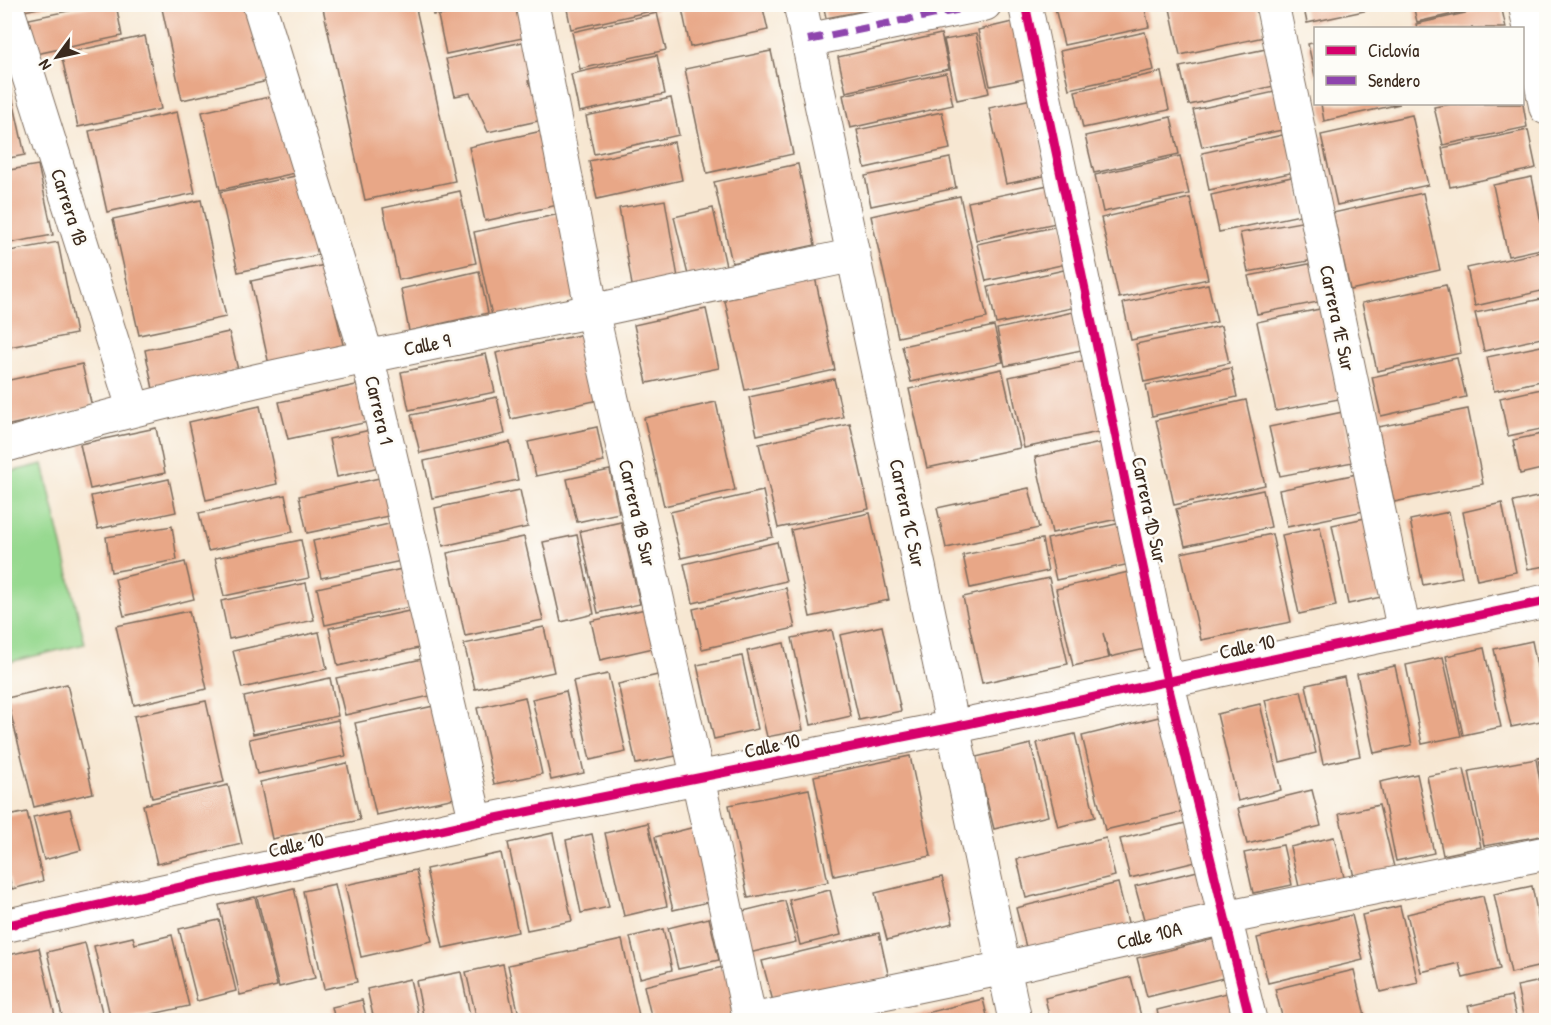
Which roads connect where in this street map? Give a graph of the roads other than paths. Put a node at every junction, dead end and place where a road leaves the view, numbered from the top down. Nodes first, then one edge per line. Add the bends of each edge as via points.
1 (6, 4) edge
2 (259, 4) edge
3 (532, 4) edge
4 (800, 4) edge
5 (985, 4) edge
6 (1025, 4) edge
7 (1272, 4) edge
8 (1526, 4) edge
9 (808, 40) junction
10 (1546, 108) edge
11 (854, 255) junction
12 (592, 311) junction
13 (367, 356) junction
14 (134, 410) junction
15 (4, 446) edge
16 (1546, 601) edge
17 (1404, 631) junction
18 (1167, 681) junction
19 (953, 727) junction
20 (698, 779) junction
21 (476, 822) junction
22 (1546, 853) edge
23 (1225, 918) junction
24 (4, 926) edge
25 (1004, 968) junction
26 (751, 1020) edge
27 (1015, 1020) edge
28 (1250, 1020) edge

1 - 14 street, Carrera 1B
2 - 13 street, Carrera 1
3 - 12 street, Carrera 1B Sur
4 - 9 street, Carrera 1C Sur
5 - 9 street
6 - 18 street, Carrera 1D Sur
7 - 17 street, Carrera 1E Sur
8 - 10 street
9 - 11 street, Carrera 1C Sur
11 - 12 street, Calle 9
11 - 19 street, Carrera 1C Sur
12 - 13 street, Calle 9
12 - 20 street, Carrera 1B Sur
13 - 14 street, Calle 9
13 - 21 street, Carrera 1
14 - 15 street, Calle 9
16 - 17 street, Calle 10
17 - 18 street, Calle 10
18 - 19 street, Calle 10
18 - 23 street, Carrera 1D Sur
19 - 20 street, Calle 10
19 - 25 street, Carrera 1C Sur
20 - 21 street, Calle 10
20 - 26 street, Carrera 1B Sur
21 - 24 street, Calle 10
22 - 23 street, Calle 10A
23 - 25 street, Calle 10A
23 - 28 street, Carrera 1D Sur
25 - 26 street, Calle 10A
25 - 27 street, Carrera 1C Sur

